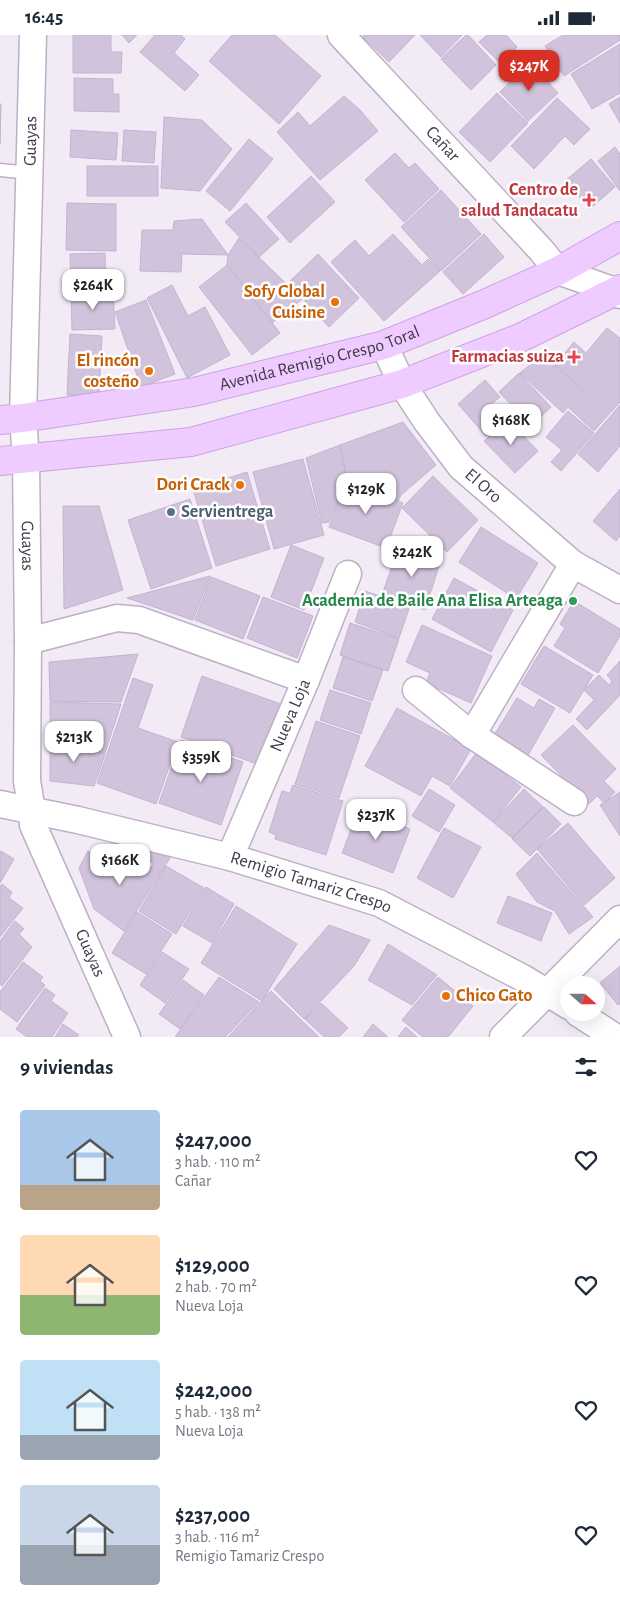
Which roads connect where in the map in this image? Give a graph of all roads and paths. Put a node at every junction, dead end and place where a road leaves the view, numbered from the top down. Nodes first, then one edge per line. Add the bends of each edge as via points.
1 (33, 35) edge
2 (341, 35) edge
3 (0, 170) edge
4 (30, 173) junction
5 (620, 236) edge
6 (558, 271) junction
7 (618, 291) edge
8 (384, 345) junction
9 (402, 384) junction
10 (12, 419) edge
11 (13, 460) edge
12 (573, 563) junction
13 (348, 574) dead end
14 (620, 590) edge
15 (28, 641) junction
16 (306, 680) junction
17 (416, 690) dead end
18 (472, 735) junction
19 (574, 802) dead end
20 (0, 804) edge
21 (32, 811) junction
22 (230, 857) junction
23 (620, 919) edge
24 (546, 992) junction
25 (560, 1001) edge
26 (590, 1021) edge
27 (127, 1037) edge
28 (503, 1037) edge
29 (615, 1037) edge

1 - 4 street, Guayas
2 - 6 street, Cañar
3 - 4 lane
4 - 10 street, Guayas
5 - 6 main road, Avenida Remigio Crespo Toral
6 - 7 street
6 - 8 main road, Avenida Remigio Crespo Toral
7 - 9 main road via 520,338
8 - 9 street, El Oro
8 - 10 main road, Avenida Remigio Crespo Toral via 194,392
9 - 11 main road via 191,442
9 - 12 street, El Oro via 461,467
10 - 11 street, Guayas
11 - 15 street, Guayas
12 - 14 street, El Oro
12 - 18 street
13 - 16 street, Nueva Loja
15 - 16 street via 117,619 139,619
15 - 21 street, Guayas via 27,781
16 - 22 street, Nueva Loja
17 - 18 street
18 - 19 street
20 - 21 street, Remigio Tamariz Crespo
21 - 22 street, Remigio Tamariz Crespo
21 - 27 street, Guayas via 33,825
22 - 24 street, Remigio Tamariz Crespo via 380,903
23 - 24 street
24 - 25 street, Remigio Tamariz Crespo
24 - 28 street
26 - 29 street

